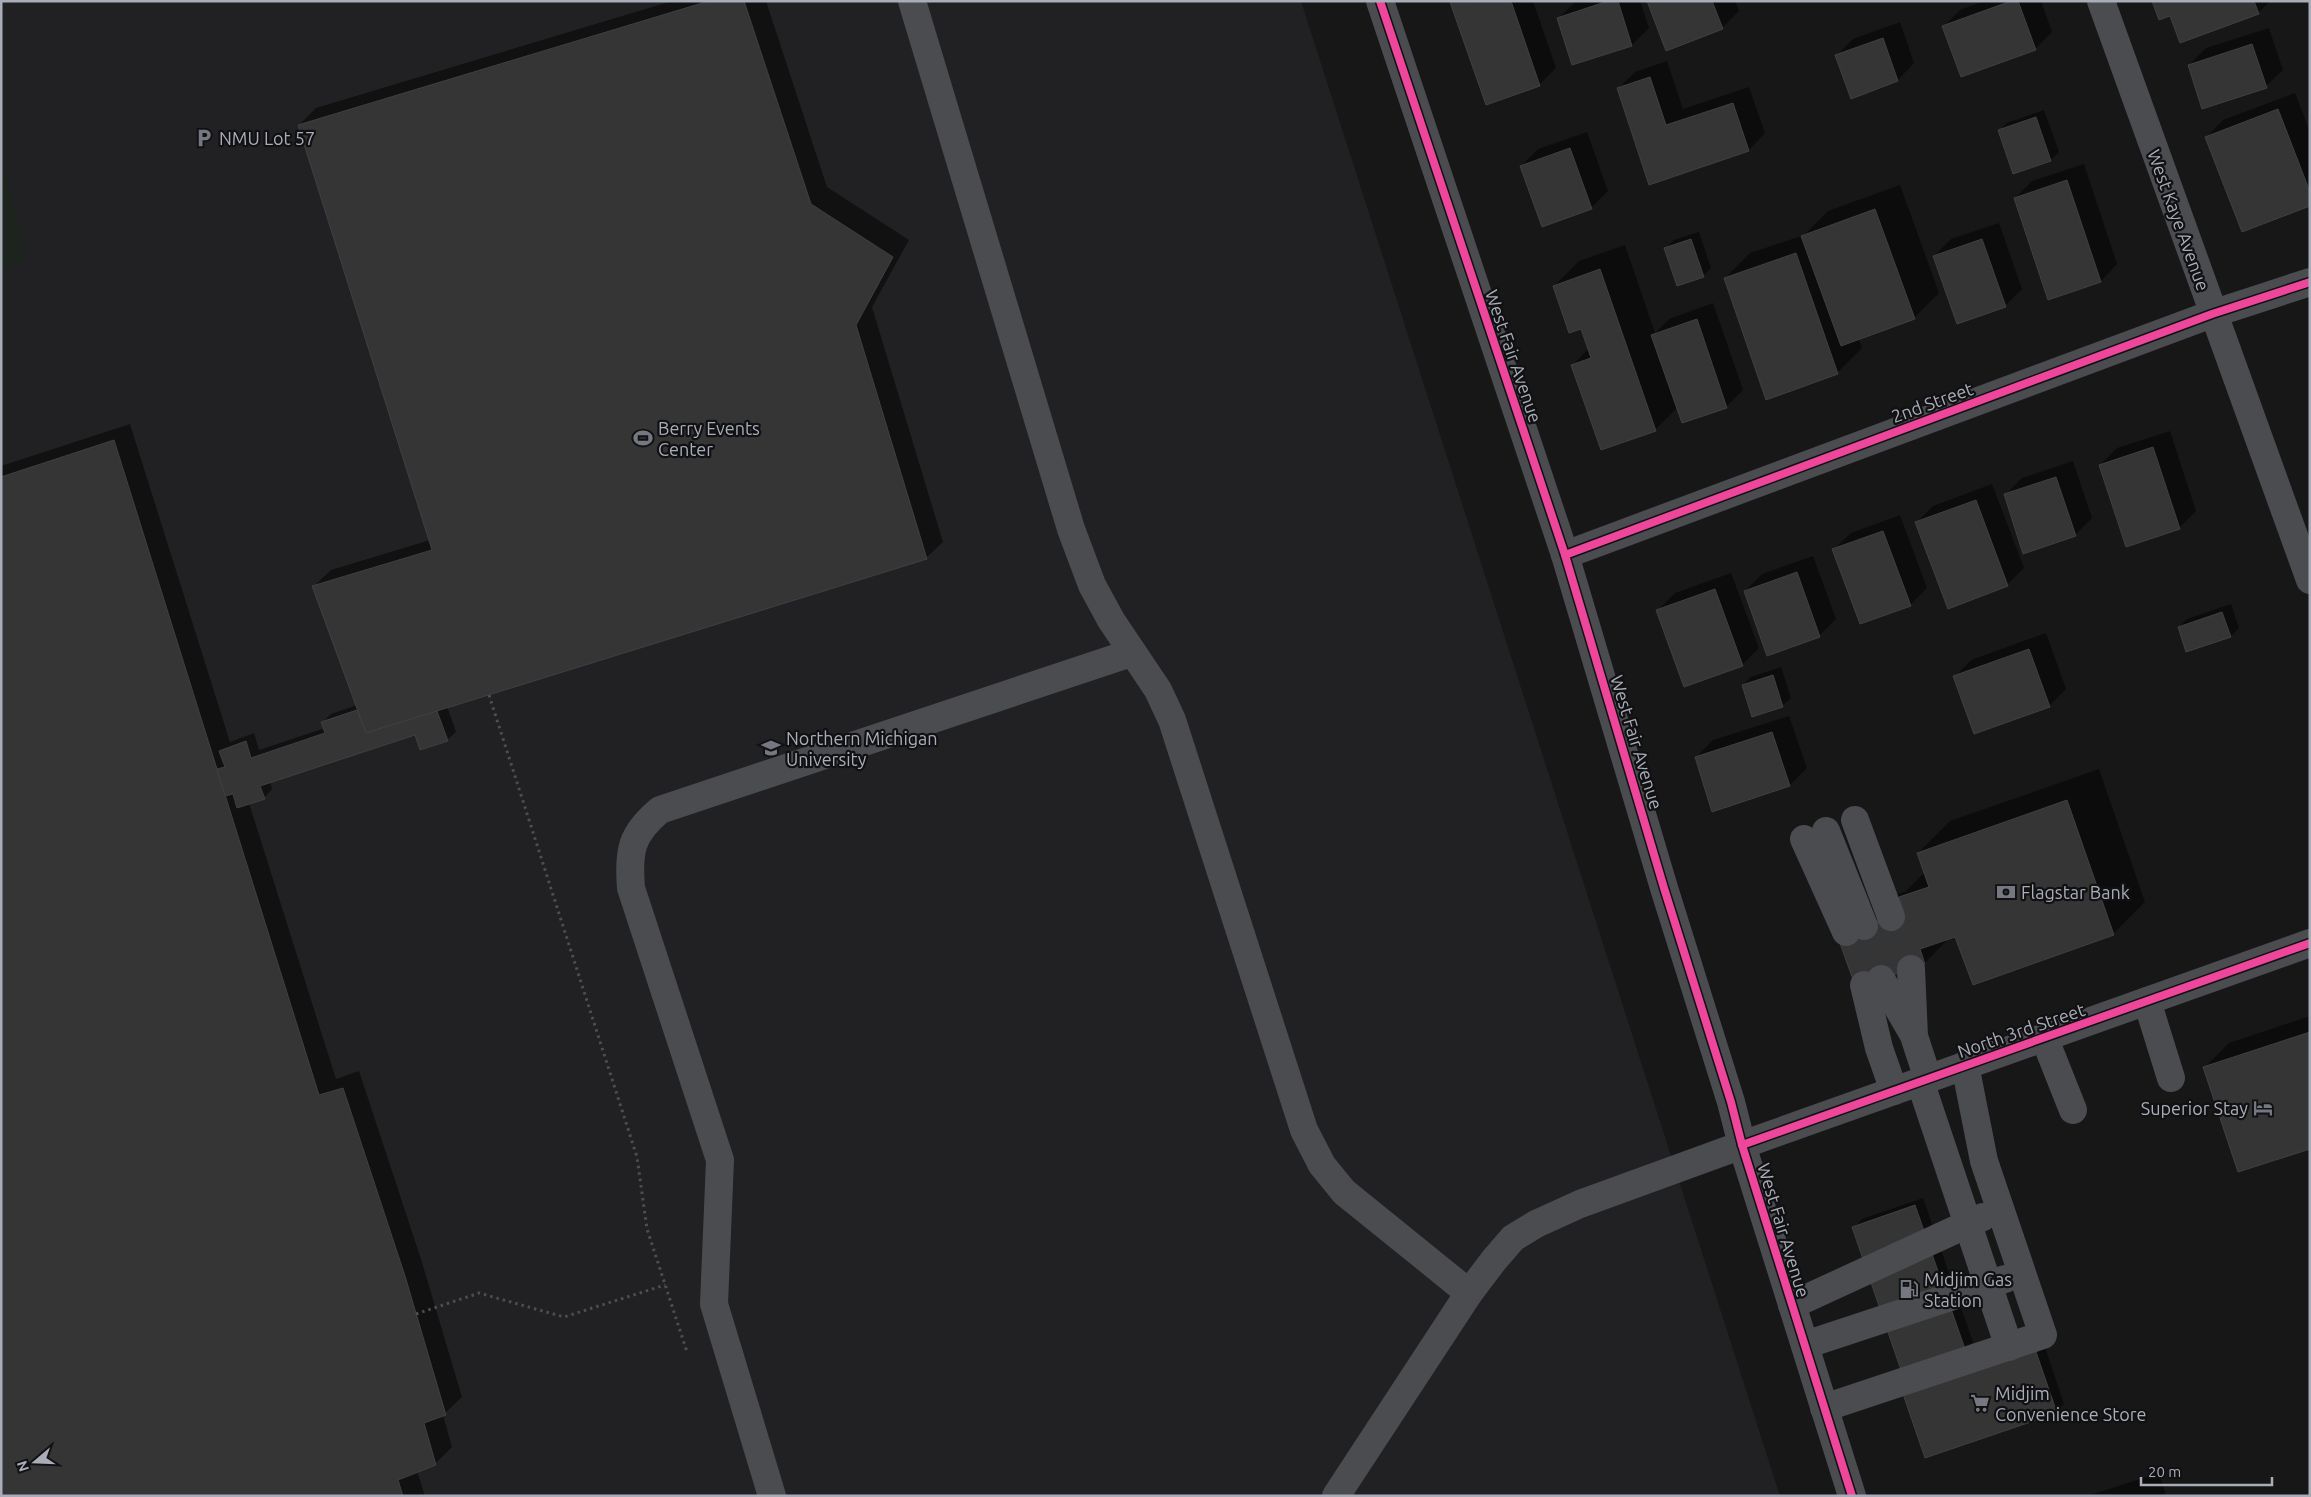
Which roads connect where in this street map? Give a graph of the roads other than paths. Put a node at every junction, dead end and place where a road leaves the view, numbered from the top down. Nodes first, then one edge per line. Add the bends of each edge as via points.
1 (912, 1) edge
2 (1380, 1) edge
3 (2101, 1) edge
4 (2310, 282) edge
5 (2212, 314) junction
6 (1565, 555) junction
7 (2310, 580) edge
8 (1131, 652) junction
9 (1855, 820) dead end
10 (1815, 835) dead end
11 (1891, 917) tunnel mouth
12 (1855, 929) tunnel mouth
13 (2310, 943) edge
14 (1911, 969) tunnel mouth
15 (2147, 1001) junction
16 (1914, 1036) junction
17 (2044, 1037) junction
18 (1965, 1065) junction
19 (2171, 1078) dead end
20 (1924, 1080) junction
21 (1894, 1091) junction
22 (2072, 1110) dead end
23 (1742, 1145) junction
24 (2001, 1210) junction
25 (1968, 1224) junction
26 (2023, 1273) junction
27 (1987, 1285) junction
28 (1469, 1294) junction
29 (1792, 1305) junction
30 (1805, 1345) junction
31 (2009, 1347) junction
32 (1824, 1408) junction
33 (772, 1496) edge
34 (1336, 1496) edge
35 (1852, 1496) edge

1 - 8 street via 1071,530 1092,585
2 - 6 street, West Fair Avenue
3 - 5 street, West Kaye Avenue
4 - 5 street, 2nd Street
5 - 6 street, 2nd Street
5 - 7 street, West Kaye Avenue
6 - 23 street, West Fair Avenue
8 - 28 street via 1158,690 1172,720 1304,1130 1322,1165 1344,1192
8 - 33 street via 660,810 643,824 633,844 631,888 720,1160 714,1304
9 - 11 street
10 - 12 street
13 - 15 street, North 3rd Street
14 - 16 street
15 - 17 street, North 3rd Street
15 - 19 street
16 - 20 street
16 - 21 street via 1872,982 1879,1048
17 - 18 street, North 3rd Street
17 - 22 street
18 - 20 street, North 3rd Street
18 - 24 street via 1984,1161
20 - 21 street, North 3rd Street
20 - 25 street
21 - 23 street, North 3rd Street
23 - 28 street, North 3rd Street via 1580,1204 1536,1224 1513,1238
23 - 29 street, West Fair Avenue
24 - 25 street
24 - 26 street
25 - 27 street
25 - 29 street
26 - 27 street
26 - 31 street via 2043,1336
27 - 30 street
27 - 31 street
28 - 34 street, North 3rd Street
29 - 30 street, West Fair Avenue
30 - 32 street, West Fair Avenue
31 - 32 street
32 - 35 street, West Fair Avenue

